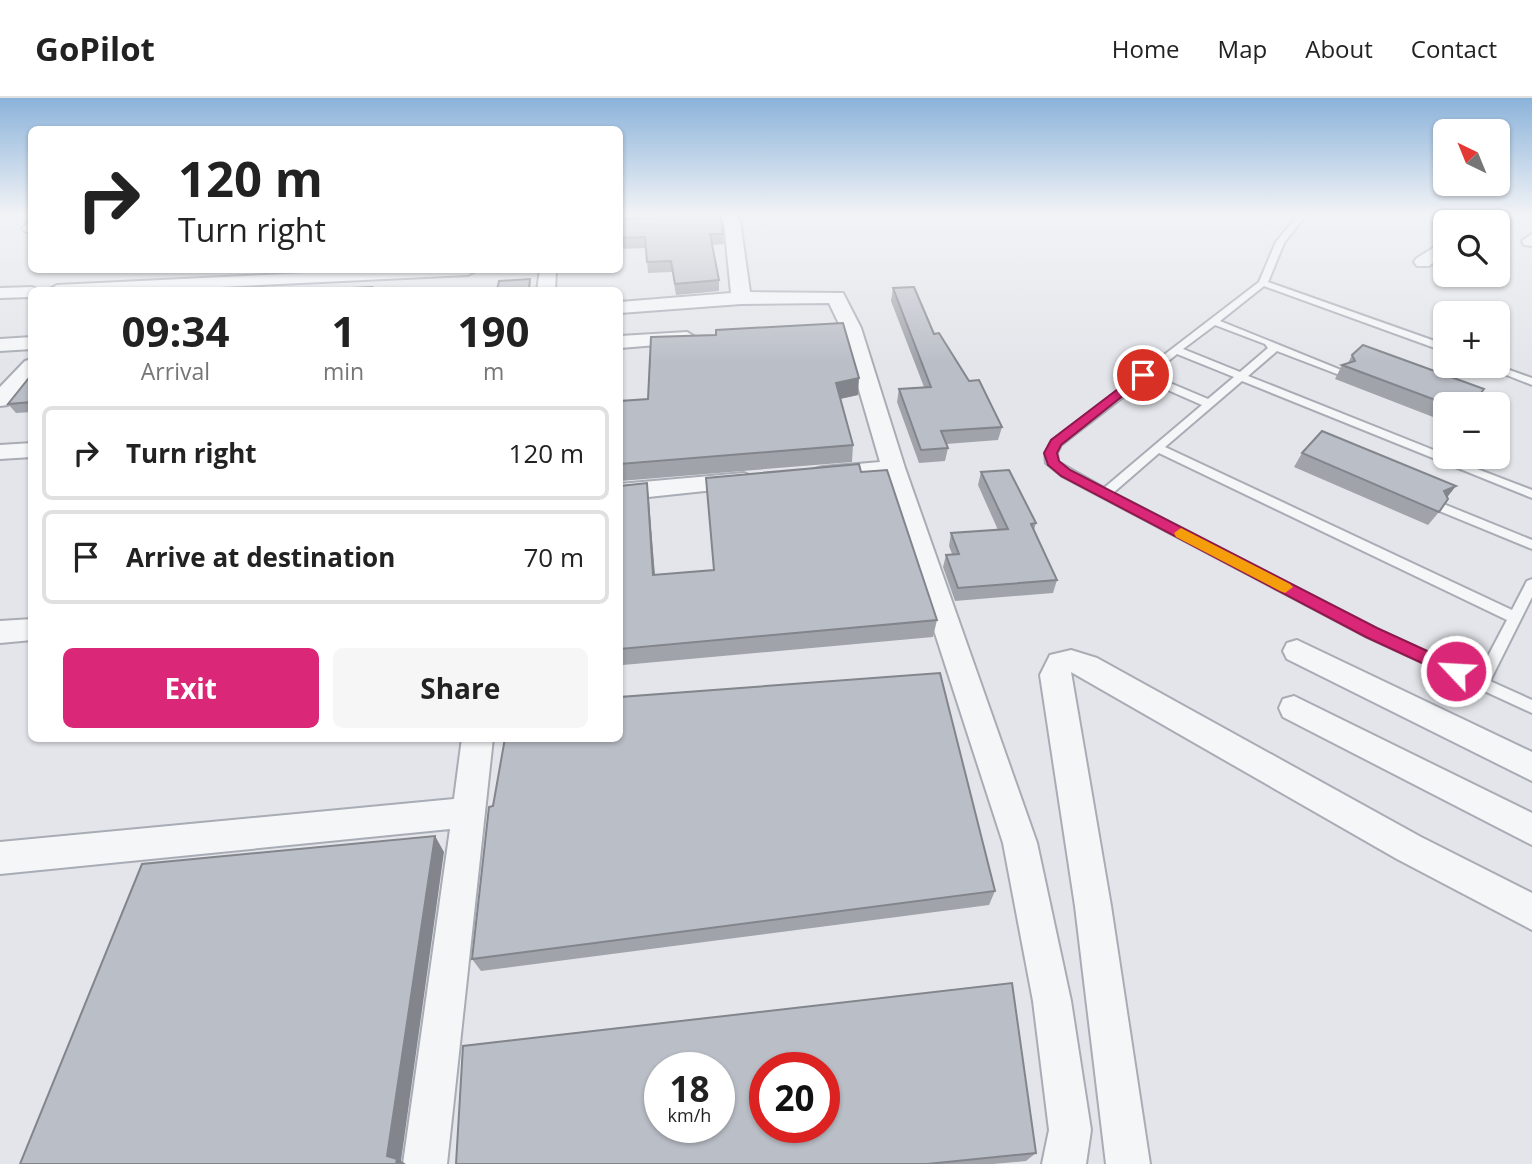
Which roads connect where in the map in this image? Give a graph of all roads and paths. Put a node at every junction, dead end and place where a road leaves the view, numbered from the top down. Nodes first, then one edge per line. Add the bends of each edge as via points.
1 (738, 264) edge
2 (1270, 264) edge
3 (412, 273) edge
4 (1262, 283) junction
5 (148, 287) edge
6 (28, 292) edge
7 (0, 293) edge
8 (741, 299) junction
9 (623, 308) edge
10 (1213, 321) junction
11 (703, 337) edge
12 (623, 342) edge
13 (28, 343) edge
14 (1433, 344) edge
15 (0, 345) edge
16 (1273, 345) junction
17 (1176, 350) junction
18 (28, 369) edge
19 (1341, 372) edge
20 (1510, 374) edge
21 (1143, 375) junction
22 (1241, 376) junction
23 (1532, 382) edge
24 (0, 400) edge
25 (1209, 404) junction
26 (1157, 448) junction
27 (28, 450) edge
28 (0, 452) edge
29 (893, 468) junction
30 (797, 477) edge
31 (770, 479) edge
32 (623, 492) edge
33 (1105, 494) junction
34 (1532, 494) edge
35 (1441, 507) edge
36 (1532, 545) edge
37 (1532, 584) edge
38 (1515, 618) junction
39 (28, 629) edge
40 (0, 632) edge
41 (1297, 651) dead end
42 (1481, 683) junction
43 (1532, 707) edge
44 (1294, 708) dead end
45 (478, 742) edge
46 (1532, 766) edge
47 (471, 812) junction
48 (1532, 830) edge
49 (0, 858) edge
50 (1532, 912) edge
51 (425, 1164) edge
52 (1064, 1164) edge
53 (1128, 1164) edge

1 - 8 street
2 - 4 lane
3 - 5 street
4 - 10 lane
4 - 14 lane
6 - 7 street
8 - 9 street
8 - 29 street via 836,297 837,329
10 - 16 lane
10 - 17 lane
11 - 12 street
13 - 15 street
16 - 19 lane
16 - 22 lane
17 - 21 lane
17 - 22 lane
18 - 24 street
20 - 23 lane
21 - 25 lane
21 - 33 lane via 1056,443 1051,453 1052,463
22 - 25 lane
22 - 34 lane
25 - 26 lane
26 - 33 lane
26 - 38 lane
27 - 28 street
29 - 30 street
29 - 52 street via 1020,844 1052,1001 1069,1118
31 - 32 street
33 - 42 lane via 1371,633
35 - 36 lane
37 - 38 lane
38 - 42 lane
39 - 40 street
41 - 46 street
42 - 43 lane
44 - 48 street
45 - 47 street
47 - 49 street
47 - 51 street
50 - 53 street via 1087,666 1060,663 1055,675

